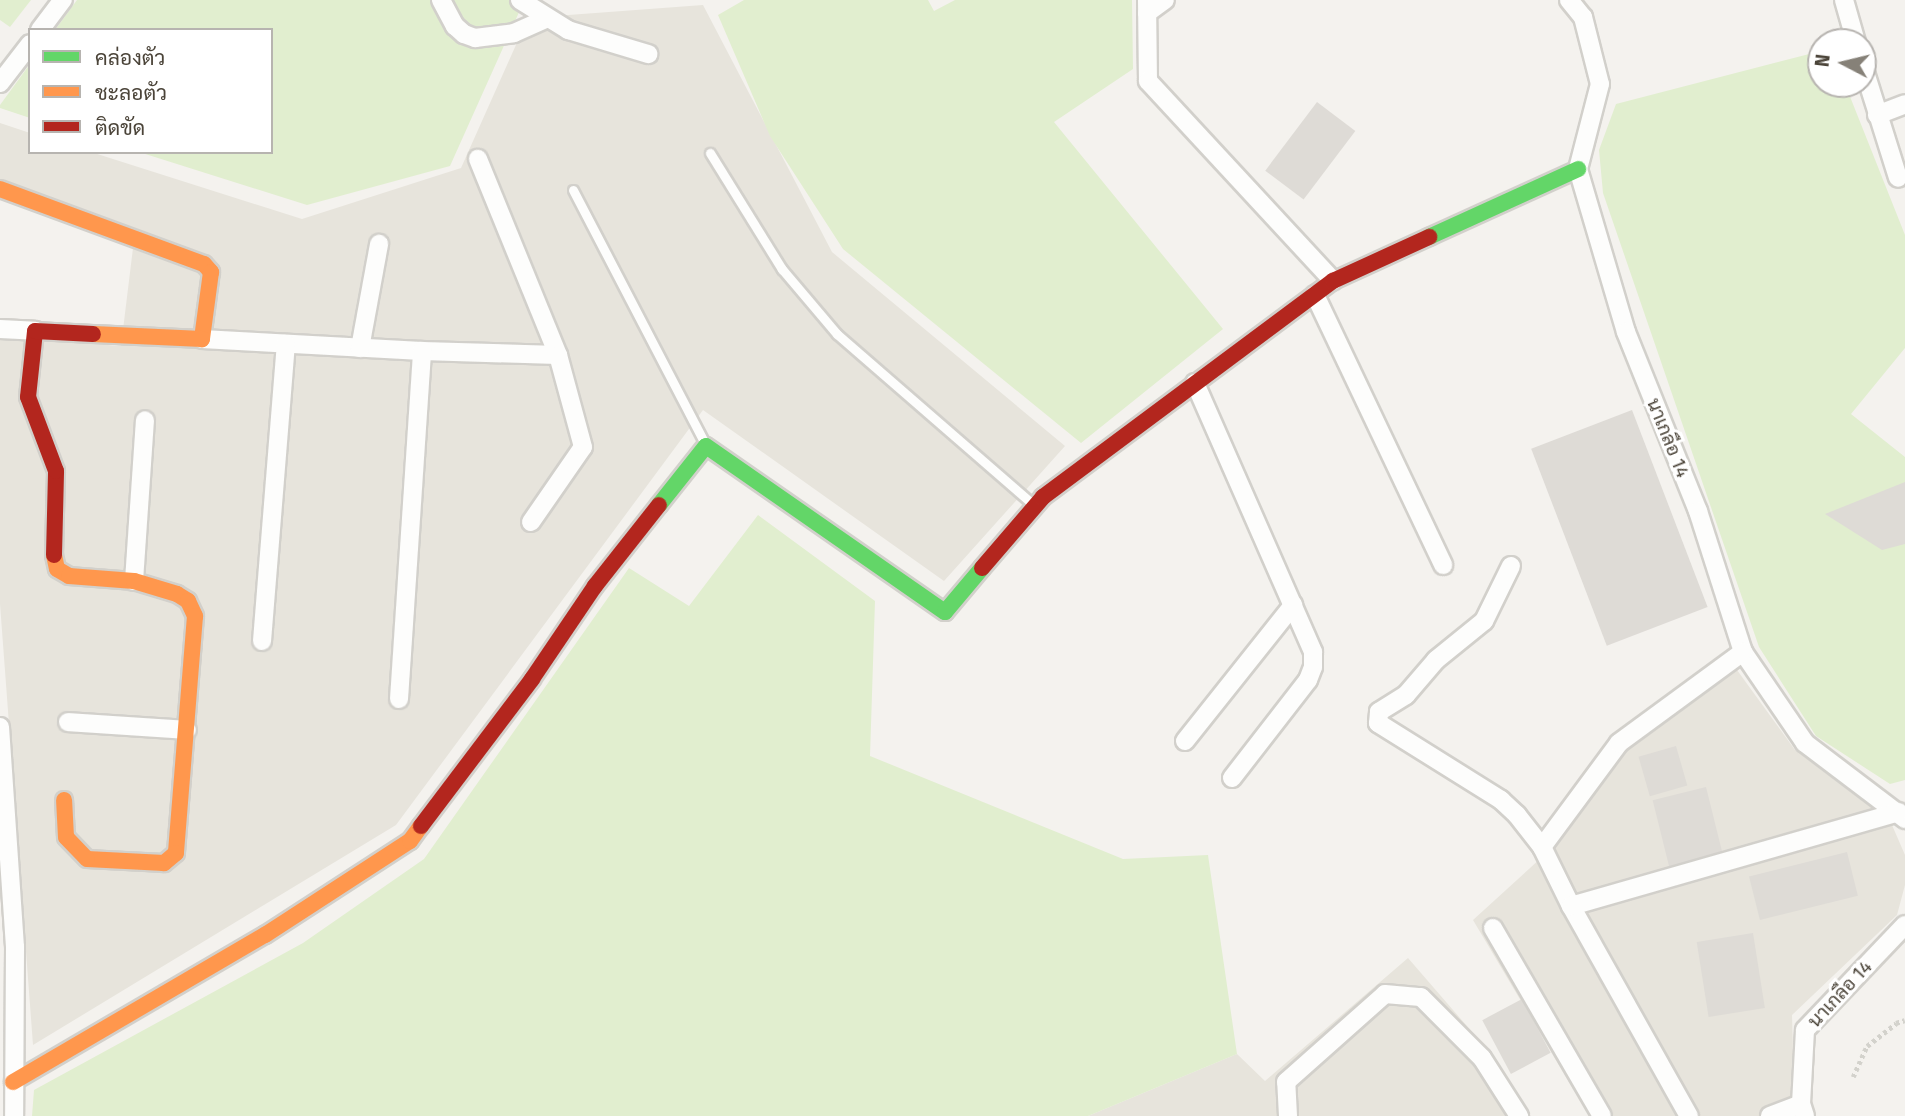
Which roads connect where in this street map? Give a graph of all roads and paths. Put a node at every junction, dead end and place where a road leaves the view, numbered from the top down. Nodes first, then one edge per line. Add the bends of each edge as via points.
1 (63, 0) edge
2 (441, 0) edge
3 (520, 0) edge
4 (1166, 0) edge
5 (1569, 0) edge
6 (1844, 0) edge
7 (1147, 6) edge
8 (547, 19) junction
9 (42, 28) edge
10 (1852, 28) edge
11 (28, 47) edge
12 (648, 54) dead end
13 (0, 83) edge
14 (1872, 98) edge
15 (1905, 104) edge
16 (1877, 115) junction
17 (710, 153) dead end
18 (478, 159) dead end
19 (1578, 169) junction
20 (1898, 178) dead end
21 (0, 189) edge
22 (573, 190) dead end
23 (379, 244) dead end
24 (1333, 281) junction
25 (1315, 295) junction
26 (0, 329) edge
27 (35, 331) junction
28 (202, 339) junction
29 (286, 344) junction
30 (360, 348) junction
31 (422, 351) junction
32 (558, 355) junction
33 (1195, 383) junction
34 (145, 420) dead end
35 (706, 446) junction
36 (1035, 506) junction
37 (531, 522) dead end
38 (1443, 565) dead end
39 (1511, 566) dead end
40 (134, 581) junction
41 (1293, 606) junction
42 (262, 641) dead end
43 (1743, 652) junction
44 (399, 699) dead end
45 (68, 722) dead end
46 (0, 727) edge
47 (187, 730) junction
48 (1185, 741) dead end
49 (1232, 778) dead end
50 (64, 800) dead end
51 (1902, 816) edge
52 (1542, 847) junction
53 (1571, 905) junction
54 (1905, 925) edge
55 (1493, 928) dead end
56 (1905, 1020) edge
57 (1853, 1077) dead end
58 (13, 1082) junction
59 (1803, 1110) edge
60 (14, 1116) edge
61 (1288, 1116) edge
62 (1519, 1116) edge
63 (1602, 1116) edge
64 (1689, 1116) edge
65 (1770, 1116) edge

1 - 9 street
2 - 8 street via 455,26 475,37 514,33
3 - 8 street
4 - 7 street
5 - 19 street via 1583,17 1600,84
6 - 10 street
7 - 24 street via 1149,81
8 - 12 street
11 - 13 street
14 - 16 street
15 - 16 street
16 - 20 street
17 - 36 lane via 782,268 837,334
18 - 32 street
19 - 24 street
19 - 43 street, นาเกลือ 14 via 1626,332 1698,511
21 - 28 street via 204,264 211,279
22 - 35 lane
23 - 30 street
24 - 25 street
25 - 33 street
25 - 38 street
26 - 27 street
27 - 28 street
27 - 40 street via 28,397 56,471 57,569 69,576
28 - 29 street
29 - 30 street
29 - 42 street
30 - 31 street
31 - 32 street
31 - 44 street
32 - 37 street via 583,447
33 - 36 street
33 - 41 street
34 - 40 street
35 - 36 street via 945,612
35 - 58 street via 595,586 532,679 410,841 265,935
39 - 52 street via 1484,621 1436,660 1418,684 1379,712 1377,719 1381,727 1501,800
40 - 47 street via 177,594 194,608
41 - 48 street
41 - 49 street via 1313,652 1313,667 1308,680
43 - 51 street, นาเกลือ 14 via 1805,743
43 - 52 street via 1619,743
45 - 47 street
46 - 58 street via 15,947
47 - 50 street via 179,837 170,860 87,859 66,837
51 - 53 street
52 - 53 street
53 - 64 street
54 - 59 street, นาเกลือ 14 via 1805,1030
55 - 63 street
56 - 57 path via 1867,1046
58 - 60 street
59 - 65 street
61 - 62 street via 1286,1082 1385,994 1421,997 1482,1058

